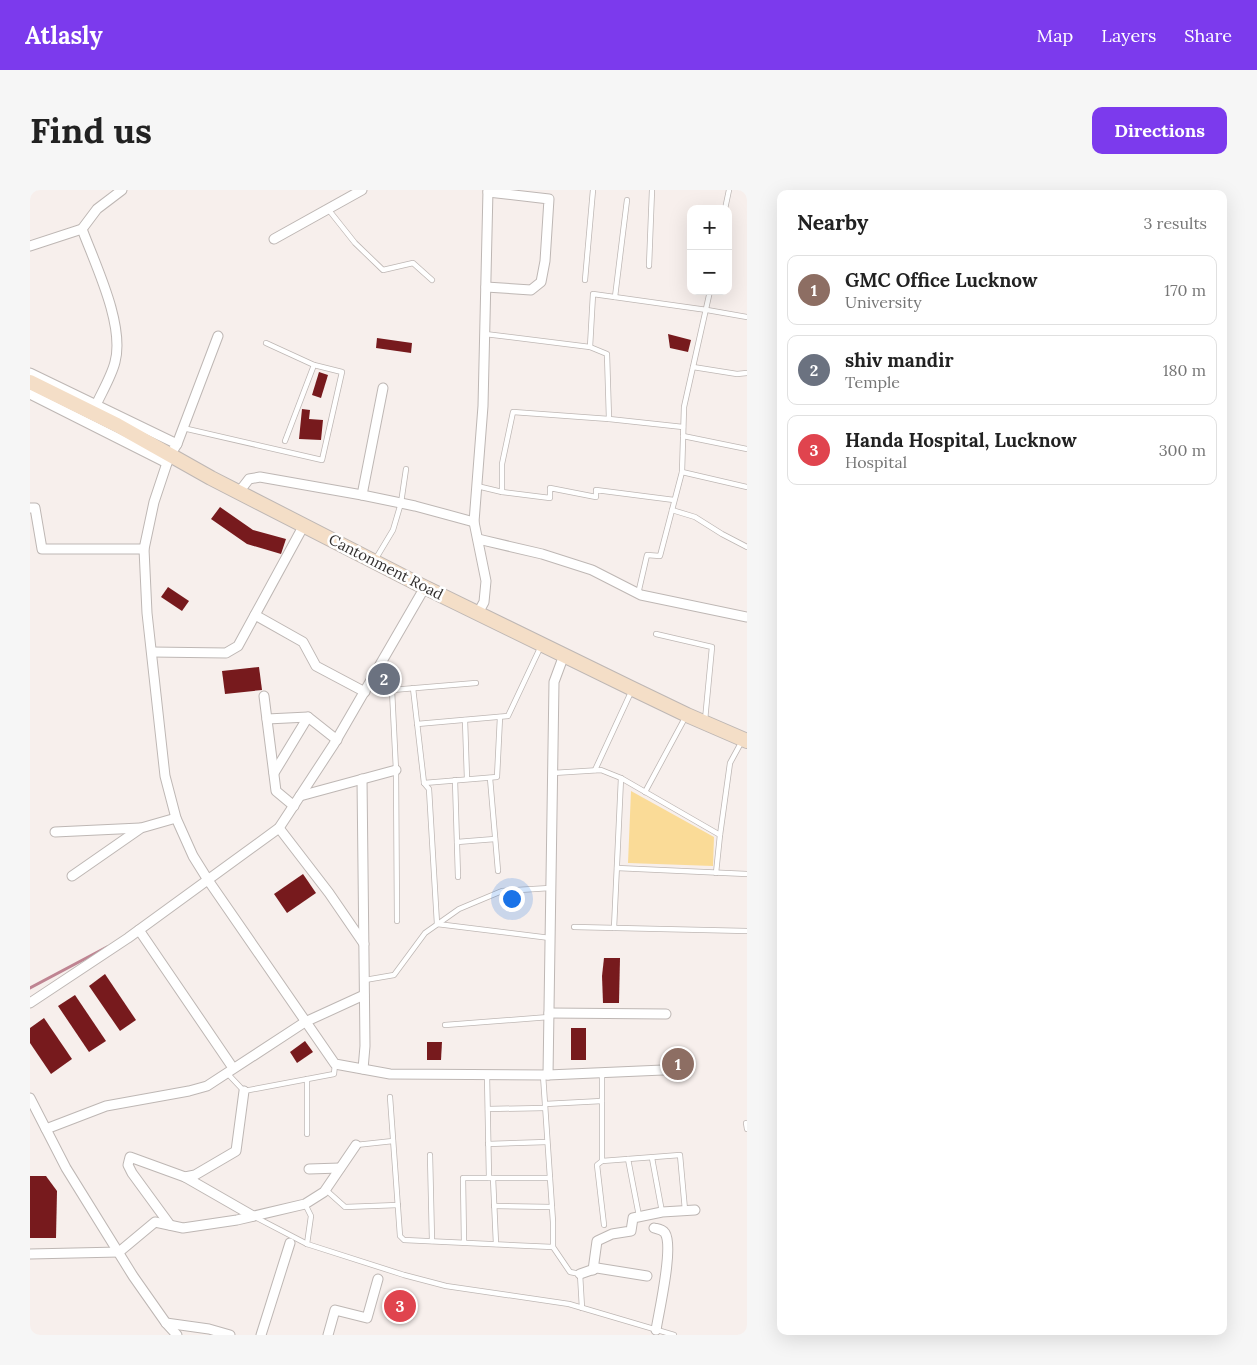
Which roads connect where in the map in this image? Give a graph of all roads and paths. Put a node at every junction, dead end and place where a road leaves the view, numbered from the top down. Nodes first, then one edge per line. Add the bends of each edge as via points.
1 (122, 190) edge
2 (362, 190) edge
3 (593, 190) edge
4 (652, 190) edge
5 (725, 190) edge
6 (729, 190) edge
7 (488, 191) edge
8 (627, 200) dead end
9 (726, 205) edge
10 (328, 209) junction
11 (82, 229) junction
12 (274, 240) dead end
13 (30, 246) edge
14 (649, 266) dead end
15 (432, 280) dead end
16 (586, 280) dead end
17 (486, 287) junction
18 (709, 295) edge
19 (615, 297) junction
20 (707, 310) junction
21 (747, 317) edge
22 (485, 334) junction
23 (218, 336) dead end
24 (266, 343) dead end
25 (590, 347) junction
26 (314, 365) junction
27 (693, 367) junction
28 (30, 373) edge
29 (747, 373) edge
30 (30, 382) edge
31 (383, 388) dead end
32 (30, 394) edge
33 (96, 405) junction
34 (609, 419) junction
35 (183, 428) junction
36 (683, 428) junction
37 (683, 436) junction
38 (285, 441) dead end
39 (747, 449) edge
40 (171, 454) junction
41 (406, 469) dead end
42 (682, 472) junction
43 (477, 486) junction
44 (747, 487) edge
45 (239, 492) junction
46 (502, 492) junction
47 (362, 494) junction
48 (674, 500) junction
49 (400, 503) junction
50 (30, 508) edge
51 (672, 510) junction
52 (474, 522) junction
53 (304, 525) junction
54 (478, 539) junction
55 (747, 547) edge
56 (144, 549) junction
57 (375, 562) junction
58 (425, 587) junction
59 (638, 594) junction
60 (478, 613) junction
61 (255, 615) junction
62 (747, 616) edge
63 (656, 634) dead end
64 (542, 644) junction
65 (152, 652) junction
66 (564, 655) junction
67 (476, 683) dead end
68 (367, 688) junction
69 (413, 688) junction
70 (632, 689) junction
71 (392, 690) junction
72 (264, 696) dead end
73 (687, 714) junction
74 (308, 717) junction
75 (500, 717) junction
76 (267, 720) junction
77 (465, 720) junction
78 (705, 722) junction
79 (417, 724) junction
80 (337, 740) junction
81 (745, 740) edge
82 (396, 770) junction
83 (595, 770) junction
84 (274, 773) junction
85 (552, 773) junction
86 (490, 778) junction
87 (621, 778) junction
88 (362, 779) junction
89 (466, 779) junction
90 (455, 780) junction
91 (424, 783) junction
92 (645, 792) junction
93 (300, 796) junction
94 (294, 806) junction
95 (176, 818) junction
96 (141, 828) junction
97 (279, 828) junction
98 (55, 832) dead end
99 (720, 835) junction
100 (495, 839) junction
101 (457, 842) junction
102 (617, 868) junction
103 (498, 871) dead end
104 (716, 873) junction
105 (747, 874) edge
106 (72, 876) dead end
107 (458, 877) dead end
108 (208, 880) junction
109 (550, 888) junction
110 (397, 921) dead end
111 (437, 924) junction
112 (574, 927) dead end
113 (614, 928) junction
114 (139, 930) junction
115 (747, 931) edge
116 (550, 938) junction
117 (364, 944) junction
118 (364, 980) junction
119 (364, 995) junction
120 (30, 1003) edge
121 (666, 1014) dead end
122 (549, 1015) junction
123 (306, 1022) junction
124 (445, 1025) dead end
125 (335, 1064) junction
126 (363, 1069) junction
127 (663, 1070) dead end
128 (230, 1071) junction
129 (602, 1073) junction
130 (487, 1075) junction
131 (546, 1075) junction
132 (307, 1079) junction
133 (244, 1091) junction
134 (390, 1097) dead end
135 (30, 1098) edge
136 (602, 1101) junction
137 (545, 1106) junction
138 (488, 1109) junction
139 (33, 1112) edge
140 (746, 1123) edge
141 (46, 1128) junction
142 (747, 1130) edge
143 (307, 1134) dead end
144 (393, 1141) junction
145 (547, 1142) junction
146 (488, 1144) junction
147 (356, 1145) joint
148 (430, 1155) dead end
149 (652, 1158) junction
150 (628, 1159) junction
151 (602, 1162) junction
152 (340, 1168) junction
153 (309, 1169) dead end
154 (185, 1177) junction
155 (491, 1178) junction
156 (550, 1178) junction
157 (325, 1189) junction
158 (305, 1204) junction
159 (398, 1205) junction
160 (494, 1206) junction
161 (552, 1207) junction
162 (696, 1210) dead end
163 (685, 1211) junction
164 (662, 1212) junction
165 (253, 1216) junction
166 (639, 1216) junction
167 (170, 1225) junction
168 (604, 1226) dead end
169 (654, 1228) dead end
170 (432, 1241) junction
171 (464, 1242) junction
172 (290, 1243) dead end
173 (307, 1244) junction
174 (496, 1244) junction
175 (553, 1247) junction
176 (119, 1252) junction
177 (30, 1254) edge
178 (593, 1270) junction
179 (580, 1274) junction
180 (647, 1276) dead end
181 (378, 1279) dead end
182 (582, 1308) junction
183 (166, 1323) junction
184 (656, 1330) junction
185 (177, 1335) edge
186 (230, 1335) edge
187 (262, 1335) edge
188 (328, 1335) edge
189 (674, 1335) edge

1 - 11 street via 97,210
2 - 10 street
3 - 16 lane
4 - 14 lane
5 - 6 lane
6 - 9 lane
7 - 17 street
7 - 17 street via 549,199 541,282 531,290
8 - 19 lane
10 - 12 street
10 - 15 lane via 355,243 383,270 413,263
11 - 13 street
11 - 33 street via 110,302 118,342 115,363
17 - 22 street
18 - 20 lane
19 - 20 lane
19 - 25 lane via 593,294
20 - 21 lane
20 - 27 lane
22 - 25 lane
22 - 43 street
23 - 35 street
24 - 26 lane
25 - 34 lane via 607,354
26 - 35 lane via 342,372 322,460
26 - 38 lane
27 - 29 lane
27 - 36 lane
28 - 33 street
30 - 40 street, Cantonment Road
31 - 47 street
32 - 40 street
33 - 40 street
34 - 36 lane
34 - 46 lane via 513,412 502,464
35 - 40 street
36 - 37 lane
37 - 39 lane
37 - 42 lane
40 - 45 street, Cantonment Road
40 - 56 street via 154,502
41 - 49 lane
42 - 44 lane
42 - 48 lane
43 - 46 lane
43 - 52 street
45 - 47 street via 249,479 260,477
45 - 53 street, Cantonment Road
46 - 48 lane via 550,498 550,488 596,497 596,490
47 - 49 street
48 - 51 lane
49 - 52 street
49 - 57 lane via 393,530
50 - 56 street via 35,508 42,549
51 - 55 lane via 695,517
51 - 59 lane via 660,556 647,554
52 - 54 street
53 - 57 street, Cantonment Road
53 - 61 street
54 - 59 street via 592,570
54 - 60 street via 486,581 484,602
56 - 65 street
57 - 58 street, Cantonment Road
58 - 60 street, Cantonment Road
58 - 68 street
59 - 62 street
60 - 64 street, Cantonment Road
61 - 65 street via 238,646 226,653
61 - 68 street via 303,642 316,666
63 - 78 lane via 712,647
64 - 66 street, Cantonment Road
64 - 75 lane via 508,716
65 - 95 street via 165,776
66 - 70 street, Cantonment Road
66 - 85 street via 554,682
67 - 69 lane
68 - 71 lane
68 - 80 street
69 - 71 lane
69 - 79 lane
70 - 73 street, Cantonment Road
70 - 83 lane
71 - 82 lane
72 - 76 street
73 - 78 street, Cantonment Road
73 - 92 lane
74 - 76 street
74 - 80 street
74 - 84 street
75 - 77 lane
75 - 86 lane via 498,777
76 - 84 street
77 - 79 lane
77 - 89 lane
78 - 81 street, Cantonment Road
79 - 91 lane
80 - 93 street
81 - 99 lane via 730,763
82 - 88 street
82 - 110 lane
83 - 85 lane
83 - 87 lane
84 - 94 street via 276,791
85 - 109 street
86 - 89 lane
86 - 100 lane
87 - 92 lane
87 - 102 lane
88 - 93 street
88 - 117 street
89 - 90 lane
90 - 91 lane
90 - 101 lane
91 - 111 lane via 430,789
92 - 99 lane
93 - 94 street
94 - 97 street
95 - 96 street
95 - 108 street
96 - 98 street
96 - 106 street
97 - 108 street
97 - 117 street
99 - 104 lane
100 - 101 lane
100 - 103 lane
101 - 107 lane
102 - 104 lane
102 - 113 lane
104 - 105 lane
108 - 114 street
108 - 123 street
109 - 111 lane via 502,892 459,909
109 - 116 street
111 - 116 lane
111 - 118 lane via 425,933 394,976
112 - 113 lane
113 - 115 lane
114 - 120 street
114 - 128 street
116 - 122 street
117 - 118 street
118 - 119 street
119 - 123 street
119 - 126 street
121 - 122 street
122 - 124 lane
122 - 131 street
123 - 125 street
123 - 128 street
125 - 126 street
125 - 132 lane via 334,1074
126 - 130 street via 390,1074
127 - 129 street
128 - 133 lane
128 - 141 street via 207,1086 106,1106
129 - 131 street
129 - 136 lane
130 - 131 street
130 - 138 lane
131 - 137 lane
132 - 133 lane
132 - 143 lane
133 - 154 street via 236,1151 195,1175
134 - 144 lane
135 - 139 street
136 - 137 lane
136 - 151 lane
137 - 138 lane
137 - 145 lane
138 - 146 lane
139 - 141 street
140 - 142 lane
141 - 176 street via 66,1168
144 - 147 lane
144 - 159 lane
145 - 146 lane
145 - 156 lane
146 - 155 lane
147 - 152 street
148 - 170 lane
149 - 150 lane
149 - 163 lane via 680,1155
149 - 164 lane
150 - 151 lane
150 - 166 lane
151 - 168 lane via 597,1165
152 - 153 street
152 - 157 street
154 - 165 street
154 - 167 street via 130,1156 128,1165 132,1173
155 - 156 lane
155 - 160 lane
155 - 171 lane via 463,1178
156 - 161 lane
157 - 158 street
157 - 159 lane via 345,1207
158 - 165 street
158 - 173 lane via 311,1216
159 - 170 lane via 400,1236 404,1240
160 - 161 lane
160 - 174 lane
161 - 175 lane
162 - 163 street
163 - 164 street
164 - 166 street
165 - 167 street via 183,1228
165 - 173 lane
166 - 178 street via 633,1218 631,1231 597,1241
167 - 176 street via 155,1222
169 - 184 street via 663,1230 668,1248
170 - 171 lane
171 - 174 lane
172 - 187 street
173 - 182 lane via 404,1276 446,1286 525,1296
174 - 175 lane
175 - 179 lane via 570,1272
176 - 177 street
176 - 183 street
178 - 179 street
178 - 180 street
179 - 182 lane
181 - 188 street via 367,1318 335,1310
182 - 184 lane
183 - 185 street
183 - 186 street
184 - 189 lane

